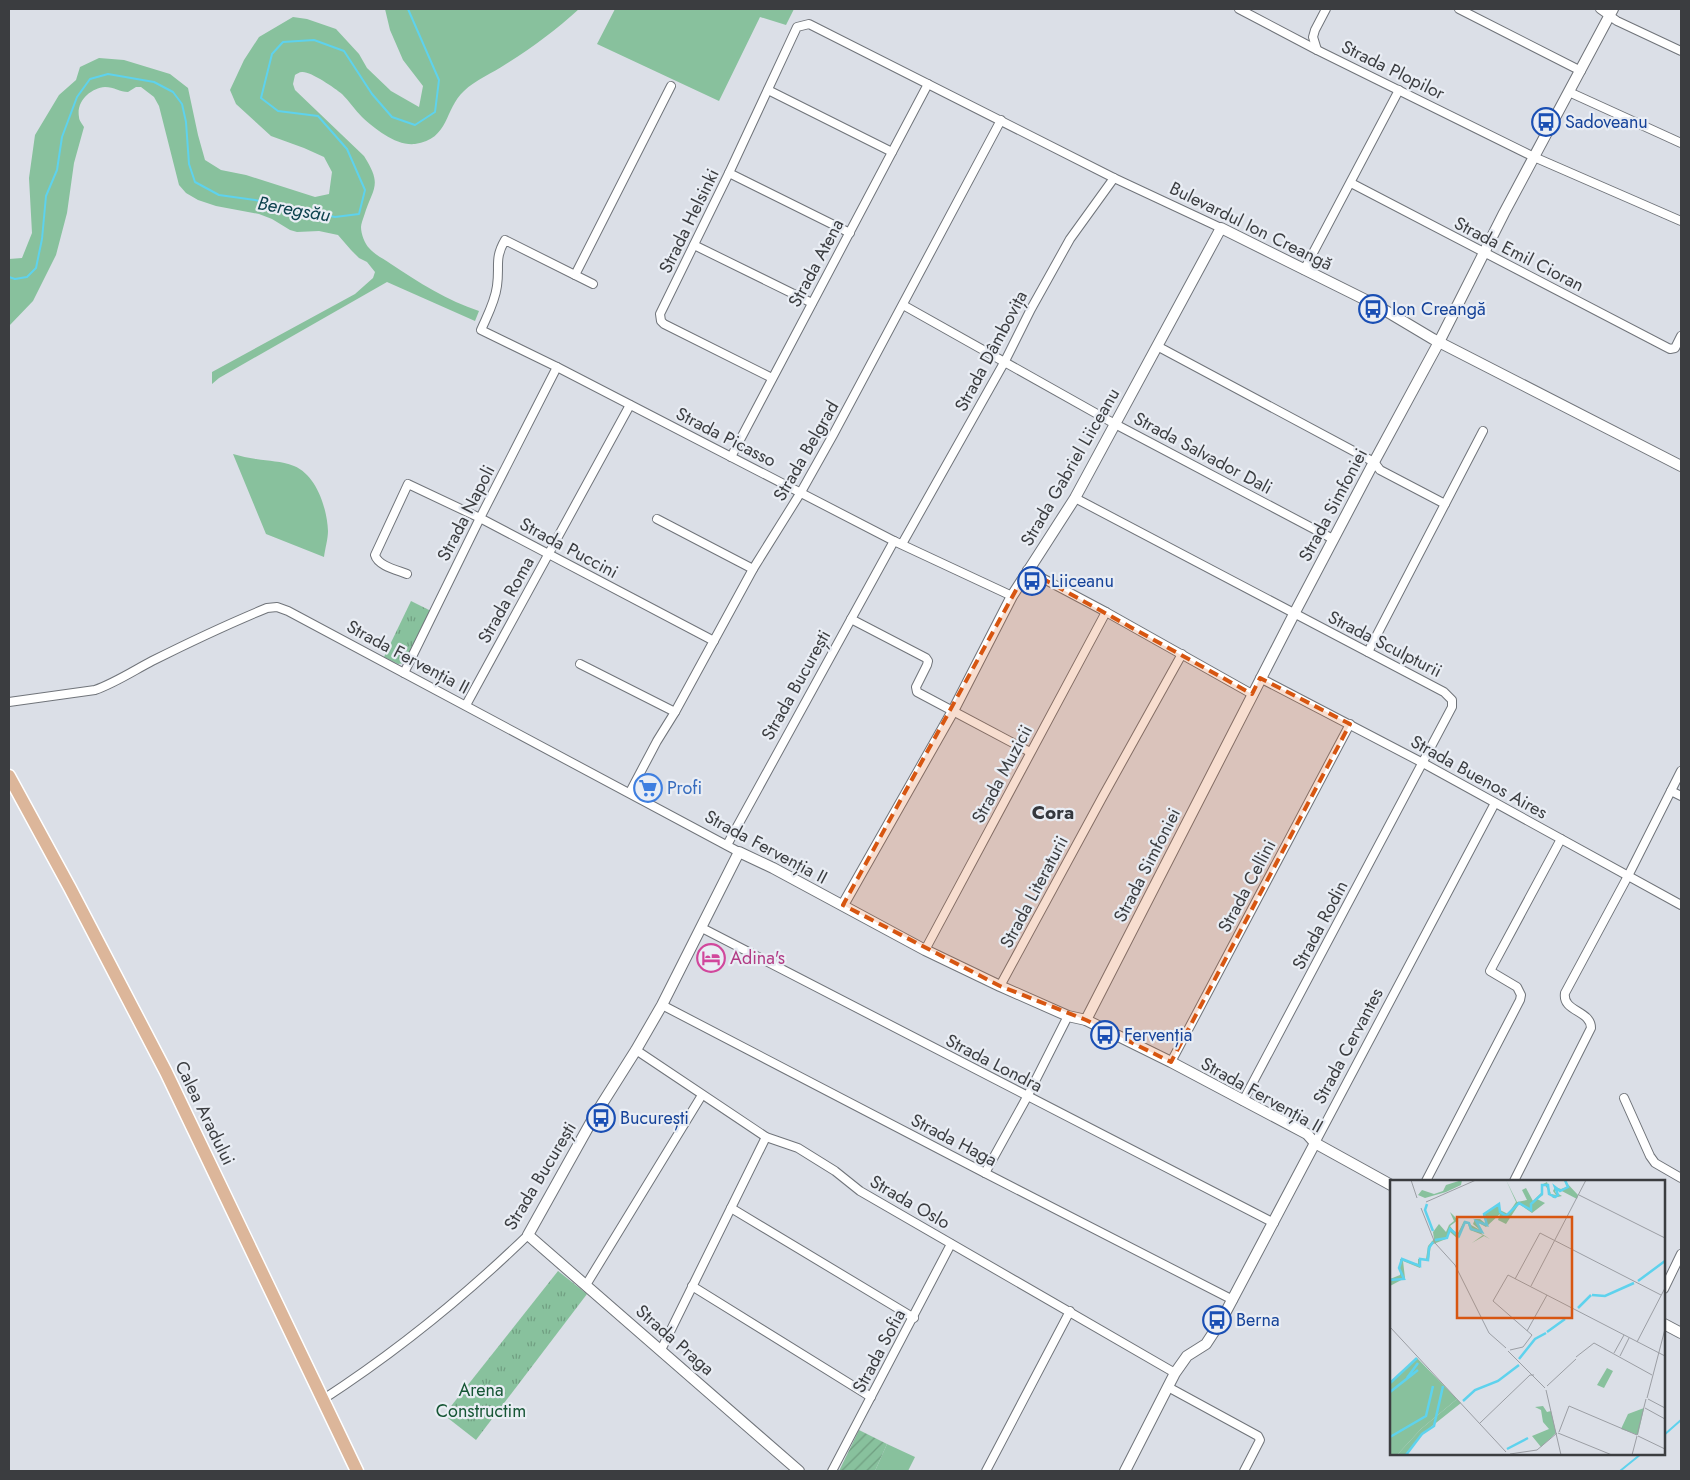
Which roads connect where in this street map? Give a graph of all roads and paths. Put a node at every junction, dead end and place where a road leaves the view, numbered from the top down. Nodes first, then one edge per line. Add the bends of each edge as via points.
1 (1239, 9) edge
2 (1326, 9) edge
3 (1459, 9) edge
4 (1600, 9) edge
5 (1612, 12) edge
6 (802, 24) joint
7 (1317, 50) junction
8 (1681, 50) edge
9 (1581, 71) junction
10 (928, 84) junction
11 (671, 86) dead end
12 (768, 90) junction
13 (1399, 90) junction
14 (1569, 92) junction
15 (1001, 120) junction
16 (1681, 143) edge
17 (892, 152) junction
18 (1534, 156) junction
19 (729, 173) junction
20 (1114, 178) junction
21 (1351, 183) junction
22 (1681, 220) edge
23 (1221, 228) junction
24 (850, 233) junction
25 (694, 245) junction
26 (1484, 252) junction
27 (1304, 270) junction
28 (575, 275) junction
29 (593, 284) dead end
30 (812, 303) junction
31 (903, 305) junction
32 (1681, 336) edge
33 (1439, 342) junction
34 (1157, 346) junction
35 (1004, 361) junction
36 (557, 368) junction
37 (772, 378) junction
38 (630, 405) junction
39 (1115, 424) junction
40 (1482, 431) dead end
41 (731, 457) junction
42 (1374, 462) junction
43 (1681, 466) edge
44 (801, 492) junction
45 (1075, 498) junction
46 (1445, 504) junction
47 (480, 518) junction
48 (657, 519) dead end
49 (1333, 539) junction
50 (894, 541) junction
51 (902, 544) junction
52 (548, 555) junction
53 (754, 569) junction
54 (1027, 570) junction
55 (407, 574) dead end
56 (1012, 596) junction
57 (1106, 612) junction
58 (1294, 614) junction
59 (851, 619) junction
60 (714, 641) junction
61 (1368, 652) junction
62 (1182, 654) junction
63 (580, 664) dead end
64 (404, 673) junction
65 (1260, 678) junction
66 (1252, 694) junction
67 (9, 702) edge
68 (466, 705) junction
69 (952, 711) junction
70 (675, 712) junction
71 (1350, 724) junction
72 (1030, 752) junction
73 (1423, 763) junction
74 (1681, 771) edge
75 (9, 776) edge
76 (1671, 791) junction
77 (630, 792) junction
78 (1681, 796) edge
79 (1495, 803) junction
80 (1561, 839) junction
81 (727, 845) junction
82 (739, 852) junction
83 (1628, 876) junction
84 (843, 905) junction
85 (1681, 905) edge
86 (702, 928) junction
87 (925, 950) junction
88 (1000, 986) junction
89 (662, 1005) junction
90 (1068, 1016) junction
91 (1086, 1020) junction
92 (636, 1050) junction
93 (1171, 1062) junction
94 (702, 1095) junction
95 (1027, 1096) junction
96 (1624, 1098) dead end
97 (1243, 1101) junction
98 (766, 1137) junction
99 (1315, 1143) junction
100 (985, 1173) junction
101 (1681, 1178) edge
102 (1427, 1180) edge
103 (1515, 1180) edge
104 (1390, 1183) edge
105 (731, 1208) junction
106 (1274, 1223) junction
107 (528, 1235) junction
108 (951, 1244) junction
109 (1681, 1254) edge
110 (586, 1285) junction
111 (692, 1286) junction
112 (1665, 1287) edge
113 (1233, 1300) junction
114 (1070, 1311) junction
115 (914, 1318) junction
116 (1665, 1325) edge
117 (1681, 1333) edge
118 (661, 1350) junction
119 (1175, 1373) junction
120 (1168, 1387) junction
121 (871, 1397) junction
122 (322, 1400) junction
123 (357, 1471) edge
124 (799, 1471) edge
125 (832, 1471) edge
126 (986, 1471) edge
127 (1125, 1471) edge
128 (1244, 1471) edge

1 - 7 street, Strada Plopilor
2 - 7 street via 1313,37
3 - 9 street
4 - 5 street
5 - 8 street via 1617,21
5 - 9 street, Strada Simfoniei
6 - 10 street, Bulevardul Ion Creangă via 809,24
6 - 12 street, Strada Helsinki via 797,27
7 - 13 street, Strada Plopilor
9 - 14 street, Strada Simfoniei
10 - 15 street, Bulevardul Ion Creangă
10 - 17 street, Strada Atena
11 - 28 street
12 - 17 street
12 - 19 street, Strada Helsinki
13 - 18 street, Strada Plopilor
13 - 21 street
14 - 16 street
14 - 18 street, Strada Simfoniei
15 - 20 street, Bulevardul Ion Creangă
15 - 31 street, Strada Belgrad
17 - 24 street, Strada Atena
18 - 22 street, Strada Plopilor
18 - 26 street, Strada Simfoniei
19 - 24 street
19 - 25 street, Strada Helsinki
20 - 23 street, Bulevardul Ion Creangă
20 - 35 street, Strada Dâmbovița via 1070,239
21 - 26 street, Strada Emil Cioran
21 - 27 street
23 - 27 street, Bulevardul Ion Creangă
23 - 34 street, Strada Gabriel Liiceanu
24 - 30 street, Strada Atena
25 - 30 street
25 - 37 street, Strada Helsinki via 660,314 662,321
26 - 32 street, Strada Emil Cioran via 1670,349 1675,348
26 - 33 street, Strada Simfoniei
27 - 33 street, Bulevardul Ion Creangă via 1376,305
28 - 29 street
28 - 36 street, Strada Picasso via 505,240 499,250 494,300 481,330
30 - 37 street, Strada Atena
31 - 35 street, Strada Salvador Dali
31 - 44 street, Strada Belgrad
33 - 42 street, Strada Simfoniei
33 - 43 street, Bulevardul Ion Creangă
34 - 39 street, Strada Gabriel Liiceanu
34 - 42 street
35 - 39 street, Strada Salvador Dali
35 - 51 street, Strada Dâmbovița
36 - 38 street, Strada Picasso
36 - 47 street, Strada Napoli
37 - 41 street, Strada Atena
38 - 41 street, Strada Picasso
38 - 52 street, Strada Roma
39 - 45 street, Strada Gabriel Liiceanu
39 - 49 street, Strada Salvador Dali
40 - 46 street
41 - 44 street, Strada Picasso
42 - 46 street via 1380,470
42 - 49 street, Strada Simfoniei
44 - 50 street, Strada Picasso
44 - 53 street, Strada Belgrad
45 - 54 street, Strada Gabriel Liiceanu
45 - 58 street, Strada Sculpturii
46 - 61 street
47 - 52 street, Strada Puccini
47 - 55 street, Strada Puccini via 408,484 375,555 380,563
47 - 64 street, Strada Napoli
48 - 53 street
49 - 58 street, Strada Simfoniei
50 - 51 street, Strada Picasso
50 - 59 street, Strada București
51 - 56 street, Strada Picasso
52 - 60 street, Strada Puccini
52 - 68 street, Strada Roma
53 - 60 street, Strada Belgrad
54 - 56 street, Strada Gabriel Liiceanu
54 - 57 street
56 - 69 street, Strada Gabriel Liiceanu
57 - 62 street
57 - 72 street, Strada Muzicii
58 - 61 street, Strada Sculpturii
58 - 65 street, Strada Simfoniei
59 - 69 street via 926,658 927,665 916,690
59 - 81 street, Strada București
60 - 70 street, Strada Belgrad
61 - 73 street, Strada Sculpturii via 1444,692 1452,700 1452,707
62 - 66 street
62 - 88 street, Strada Literaturii
63 - 70 street
64 - 67 street, Strada Fervenția II via 277,607 267,608 171,652 108,686
64 - 68 street, Strada Fervenția II
65 - 66 street, Strada Simfoniei
65 - 71 street, Strada Buenos Aires
66 - 91 street, Strada Simfoniei
68 - 77 street, Strada Fervenția II
69 - 72 street
69 - 84 street, Strada Gabriel Liiceanu
70 - 77 street, Strada Belgrad
71 - 73 street, Strada Buenos Aires
71 - 93 street, Strada Cellini
72 - 87 street, Strada Muzicii
73 - 79 street, Strada Buenos Aires
73 - 97 street, Strada Rodin
74 - 76 street
75 - 122 main road, Calea Aradului via 166,1072
76 - 78 street
76 - 83 street
77 - 81 street, Strada Fervenția II
79 - 80 street, Strada Buenos Aires
79 - 99 street, Strada Cervantes
80 - 83 street, Strada Buenos Aires
80 - 102 street via 1490,971 1517,987 1520,1000
81 - 82 street, Strada Fervenția II
82 - 84 street, Strada Fervenția II
82 - 86 street, Strada București
83 - 85 street, Strada Buenos Aires
83 - 103 street via 1565,992 1564,999 1568,1005 1588,1018 1591,1028
84 - 87 street, Strada Fervenția II
86 - 89 street, Strada București
86 - 95 street, Strada Londra
87 - 88 street, Strada Fervenția II
88 - 90 street, Strada Fervenția II
89 - 92 street, Strada București
89 - 100 street, Strada Haga
90 - 91 street, Strada Fervenția II
90 - 95 street
91 - 93 street, Strada Fervenția II
92 - 94 street, Strada Oslo
92 - 107 street, Strada București via 595,1115
93 - 97 street, Strada Fervenția II
94 - 98 street, Strada Oslo
94 - 110 street
95 - 100 street
95 - 106 street, Strada Londra
96 - 101 street via 1650,1156 1655,1163
97 - 99 street, Strada Fervenția II via 1307,1134
98 - 105 street
98 - 108 street, Strada Oslo via 798,1148 860,1191
99 - 104 street, Strada Fervenția II
99 - 106 street, Strada Cervantes
100 - 113 street, Strada Haga
105 - 111 street
105 - 115 street
106 - 113 street, Strada Cervantes
107 - 110 street, Strada Praga
107 - 122 street, Strada București via 430,1321
108 - 114 street, Strada Oslo
108 - 115 street, Strada Sofia
109 - 112 street
110 - 118 street, Strada Praga
111 - 118 street
111 - 121 street
113 - 119 street, Strada Cervantes via 1206,1344 1187,1356
114 - 119 street, Strada Oslo
114 - 126 street
115 - 121 street, Strada Sofia
116 - 117 street
118 - 124 street, Strada Praga
119 - 120 street, Strada Cervantes
120 - 127 street, Strada Cervantes
120 - 128 street via 1260,1438
121 - 125 street, Strada Sofia
122 - 123 main road, Calea Aradului

